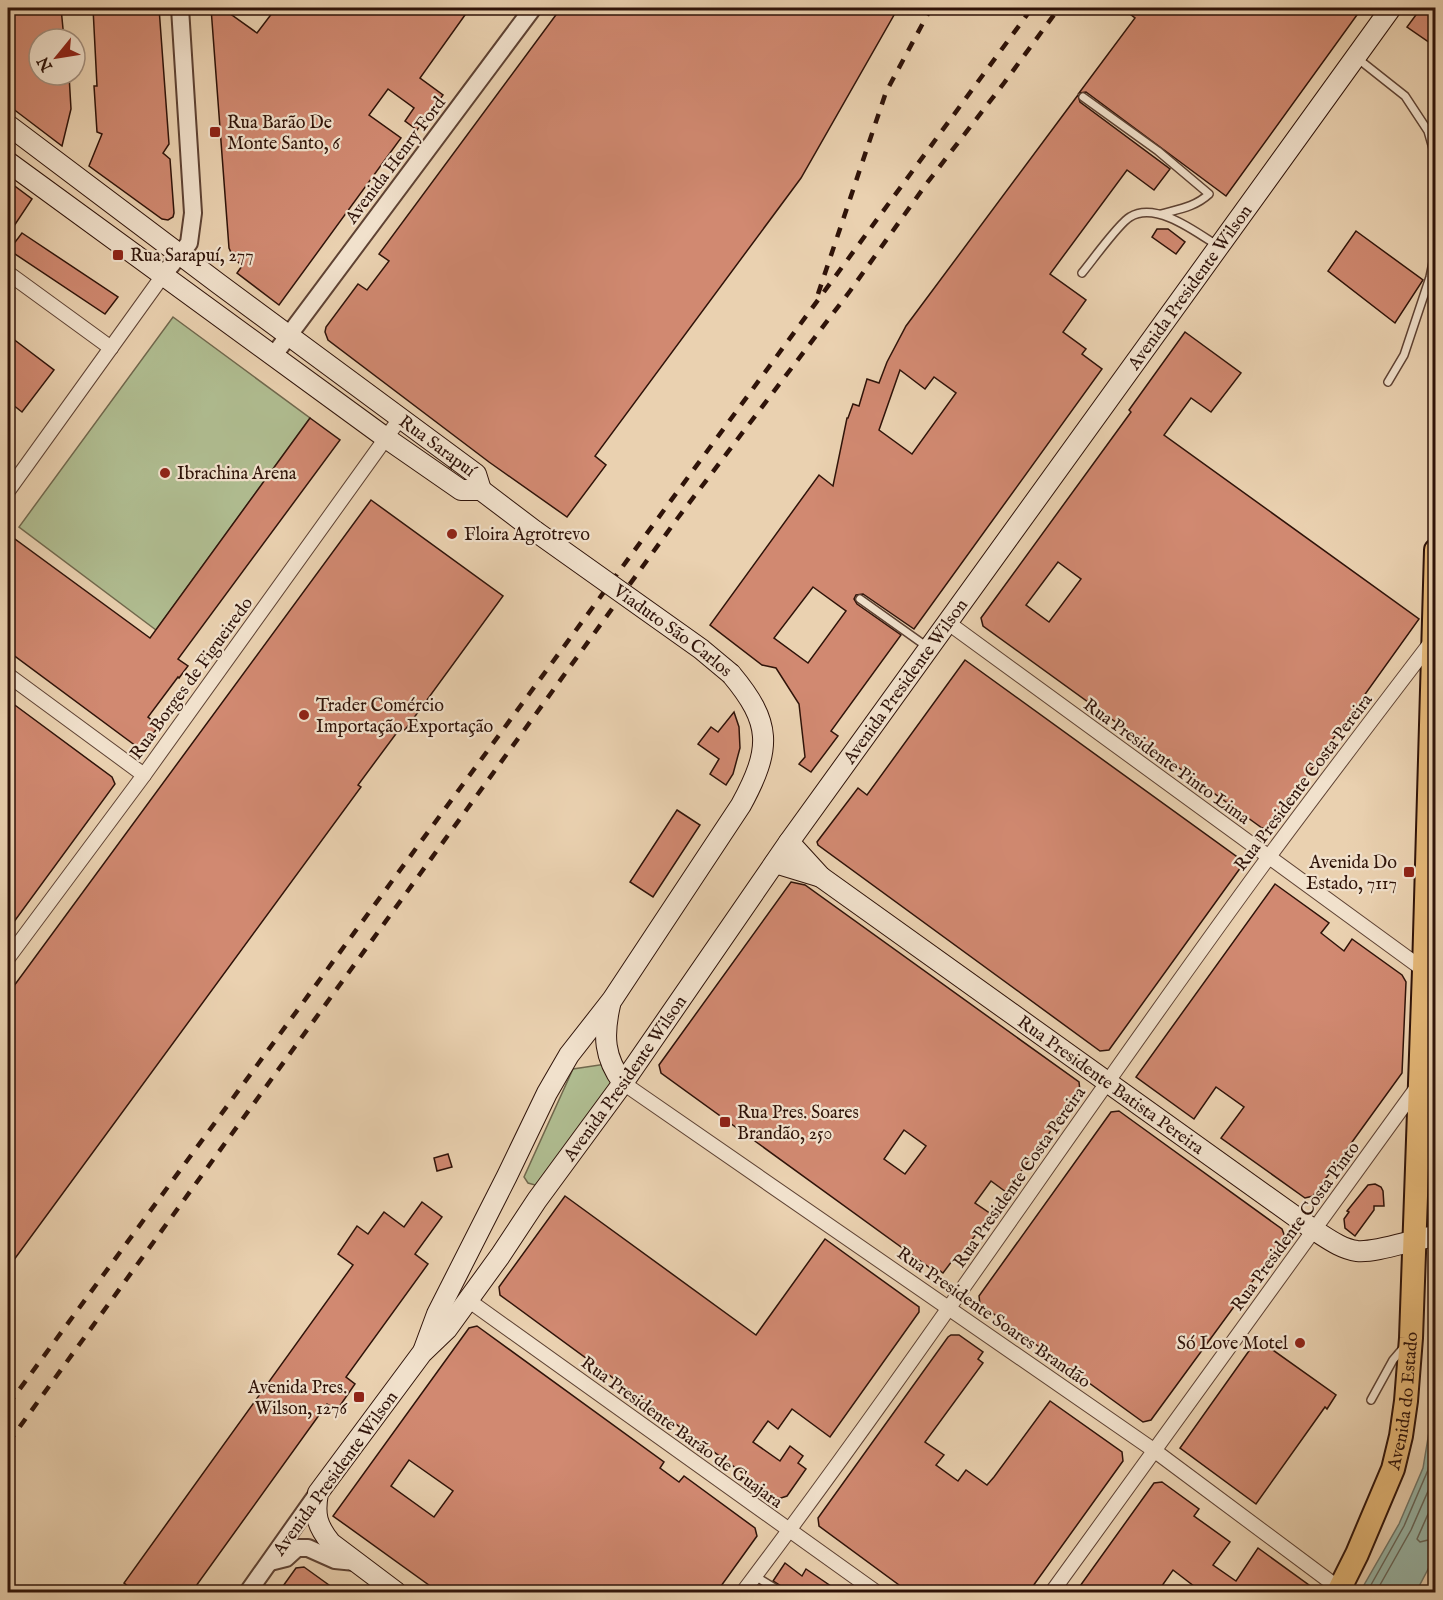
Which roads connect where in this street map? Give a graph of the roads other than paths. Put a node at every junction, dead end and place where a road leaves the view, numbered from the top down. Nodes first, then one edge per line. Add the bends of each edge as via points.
1 (180, 8) edge
2 (533, 8) edge
3 (1391, 8) edge
4 (1355, 57) junction
5 (1083, 97) dead end
6 (8, 125) edge
7 (1436, 159) edge
8 (8, 162) edge
9 (1161, 214) junction
10 (1218, 246) junction
11 (1436, 248) edge
12 (180, 255) junction
13 (8, 273) edge
14 (1082, 273) dead end
15 (164, 274) junction
16 (289, 336) junction
17 (111, 348) junction
18 (274, 355) junction
19 (1388, 382) dead end
20 (401, 417) junction
21 (386, 438) junction
22 (481, 490) junction
23 (8, 491) edge
24 (1436, 550) edge
25 (860, 599) dead end
26 (947, 622) junction
27 (1433, 639) junction
28 (928, 648) junction
29 (8, 675) edge
30 (144, 775) junction
31 (789, 842) junction
32 (1268, 857) junction
33 (775, 863) junction
34 (821, 877) junction
35 (8, 958) edge
36 (1424, 970) junction
37 (612, 1000) junction
38 (568, 1055) junction
39 (609, 1057) junction
40 (623, 1083) junction
41 (1108, 1083) junction
42 (1419, 1085) junction
43 (1314, 1230) junction
44 (1425, 1237) edge
45 (468, 1300) junction
46 (950, 1307) junction
47 (1412, 1338) junction
48 (423, 1353) junction
49 (1371, 1400) dead end
50 (1155, 1451) junction
51 (318, 1493) junction
52 (789, 1532) junction
53 (270, 1562) junction
54 (355, 1562) junction
55 (756, 1576) junction
56 (1339, 1591) edge
57 (248, 1593) edge
58 (396, 1593) edge
59 (743, 1593) edge
60 (781, 1593) edge
61 (876, 1593) edge
62 (1052, 1593) edge

1 - 12 street via 193,213 189,243
2 - 16 street, Avenida Henry Ford
3 - 4 main road, Avenida Presidente Wilson
4 - 7 lane via 1405,96 1428,131
4 - 10 main road, Avenida Presidente Wilson
5 - 9 lane via 1209,194 1190,207
6 - 12 main road, Rua Sarapuí
8 - 15 main road, Rua Sarapuí
9 - 10 lane
9 - 14 lane via 1143,212 1128,218
10 - 26 main road, Avenida Presidente Wilson
11 - 19 lane via 1404,355
12 - 15 street
12 - 16 main road, Rua Sarapuí
13 - 17 street
15 - 17 street
15 - 18 main road, Rua Sarapuí
16 - 18 street, Avenida Henry Ford
16 - 20 main road, Rua Sarapuí
17 - 23 street
18 - 21 main road, Rua Sarapuí
20 - 21 street, Rua Borges de Figueiredo
20 - 22 main road, Rua Sarapuí via 476,474
21 - 22 main road, Rua Sarapuí via 461,490
21 - 30 street, Rua Borges de Figueiredo
22 - 37 main road, Viaduto São Carlos, bridge via 731,674 750,696 763,726 763,752 741,805
24 - 27 highway, Avenida do Estado
25 - 28 lane
26 - 28 main road, Avenida Presidente Wilson
26 - 32 street, Rua Presidente Pinto Lima
27 - 32 street, Rua Presidente Costa Pereira
27 - 36 highway, Avenida do Estado
28 - 31 main road, Avenida Presidente Wilson
29 - 30 street
30 - 35 street, Rua Borges de Figueiredo
31 - 33 main road, Avenida Presidente Wilson
31 - 34 main road, Rua Presidente Batista Pereira
32 - 36 street, Rua Presidente Pinto Lima
32 - 41 street, Rua Presidente Costa Pereira
33 - 34 main road, Rua Presidente Batista Pereira
33 - 40 main road, Avenida Presidente Wilson
34 - 41 main road, Rua Presidente Batista Pereira
36 - 42 highway, Avenida do Estado
37 - 38 main road, Avenida Presidente Wilson
37 - 39 main road via 605,1028
38 - 39 main road via 588,1051
38 - 48 main road, Avenida Presidente Wilson via 437,1314
39 - 40 main road
40 - 45 main road, Avenida Presidente Wilson
40 - 46 street, Rua Presidente Soares Brandão
41 - 43 main road, Rua Presidente Batista Pereira
41 - 46 street, Rua Presidente Costa Pereira
42 - 43 street, Rua Presidente Costa Pinto
42 - 44 highway, Avenida do Estado
43 - 44 main road, Rua Presidente Batista Pereira via 1342,1247 1358,1251
43 - 50 street, Rua Presidente Costa Pinto
44 - 47 highway, Avenida do Estado
45 - 48 main road, Avenida Presidente Wilson
45 - 52 street, Rua Presidente Barão de Guajara
46 - 50 street, Rua Presidente Soares Brandão
46 - 52 street, Rua Presidente Costa Pereira
47 - 49 lane via 1393,1360
47 - 56 highway, Avenida do Estado via 1401,1436 1393,1469
48 - 51 main road, Avenida Presidente Wilson
50 - 56 street, Rua Presidente Soares Brandão
50 - 62 street, Rua Presidente Costa Pinto
51 - 53 street, Avenida Presidente Wilson
51 - 54 main road via 318,1526
52 - 55 street, Rua Presidente Costa Pereira
52 - 61 street, Rua Presidente Barão de Guajara
53 - 54 street via 286,1558 297,1548
53 - 57 street, Avenida Presidente Wilson
54 - 58 main road
55 - 59 street, Rua Presidente Costa Pereira
55 - 60 lane

